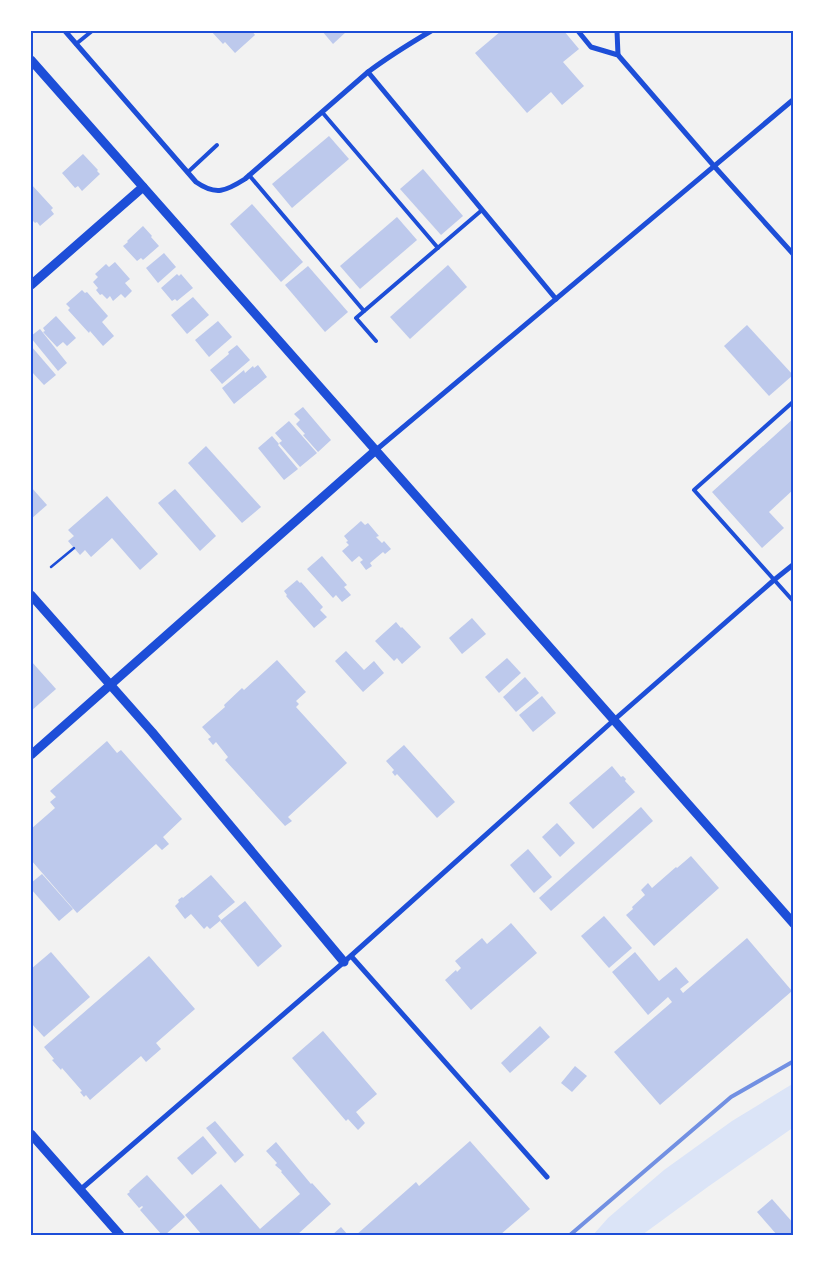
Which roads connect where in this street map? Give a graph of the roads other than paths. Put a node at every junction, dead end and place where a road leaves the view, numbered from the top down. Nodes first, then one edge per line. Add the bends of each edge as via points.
1 (65, 31) edge
2 (92, 31) edge
3 (431, 31) edge
4 (578, 31) edge
5 (617, 31) edge
6 (76, 44) junction
7 (618, 55) junction
8 (31, 60) edge
9 (368, 72) junction
10 (794, 99) edge
11 (322, 112) junction
12 (217, 145) dead end
13 (714, 166) junction
14 (188, 172) junction
15 (250, 175) junction
16 (143, 187) junction
17 (482, 210) junction
18 (438, 248) junction
19 (794, 255) edge
20 (31, 285) edge
21 (556, 298) junction
22 (364, 311) junction
23 (376, 341) dead end
24 (794, 401) edge
25 (376, 450) junction
26 (794, 564) edge
27 (774, 580) junction
28 (31, 595) edge
29 (794, 602) edge
30 (110, 685) junction
31 (614, 720) junction
32 (31, 755) edge
33 (794, 924) edge
34 (348, 959) junction
35 (31, 1134) edge
36 (547, 1177) dead end
37 (80, 1190) junction
38 (120, 1235) edge

1 - 6 street
2 - 6 lane
3 - 9 street
4 - 7 street via 591,46
5 - 7 street
6 - 14 street
7 - 13 street
8 - 16 street
9 - 11 street
9 - 17 street
10 - 13 street
11 - 15 street
11 - 18 lane
12 - 14 lane
13 - 19 street
13 - 21 street
14 - 15 street via 204,187 221,192
15 - 22 lane
16 - 20 street
16 - 25 street
17 - 18 lane
17 - 21 street
18 - 22 lane
21 - 25 street
22 - 23 lane via 356,318
24 - 27 lane via 694,490
25 - 30 street
25 - 31 street
26 - 27 street
27 - 29 lane
27 - 31 street
28 - 30 street
30 - 32 street
30 - 34 street
31 - 33 street
31 - 34 street
34 - 36 street
34 - 37 street
35 - 37 street
37 - 38 street

